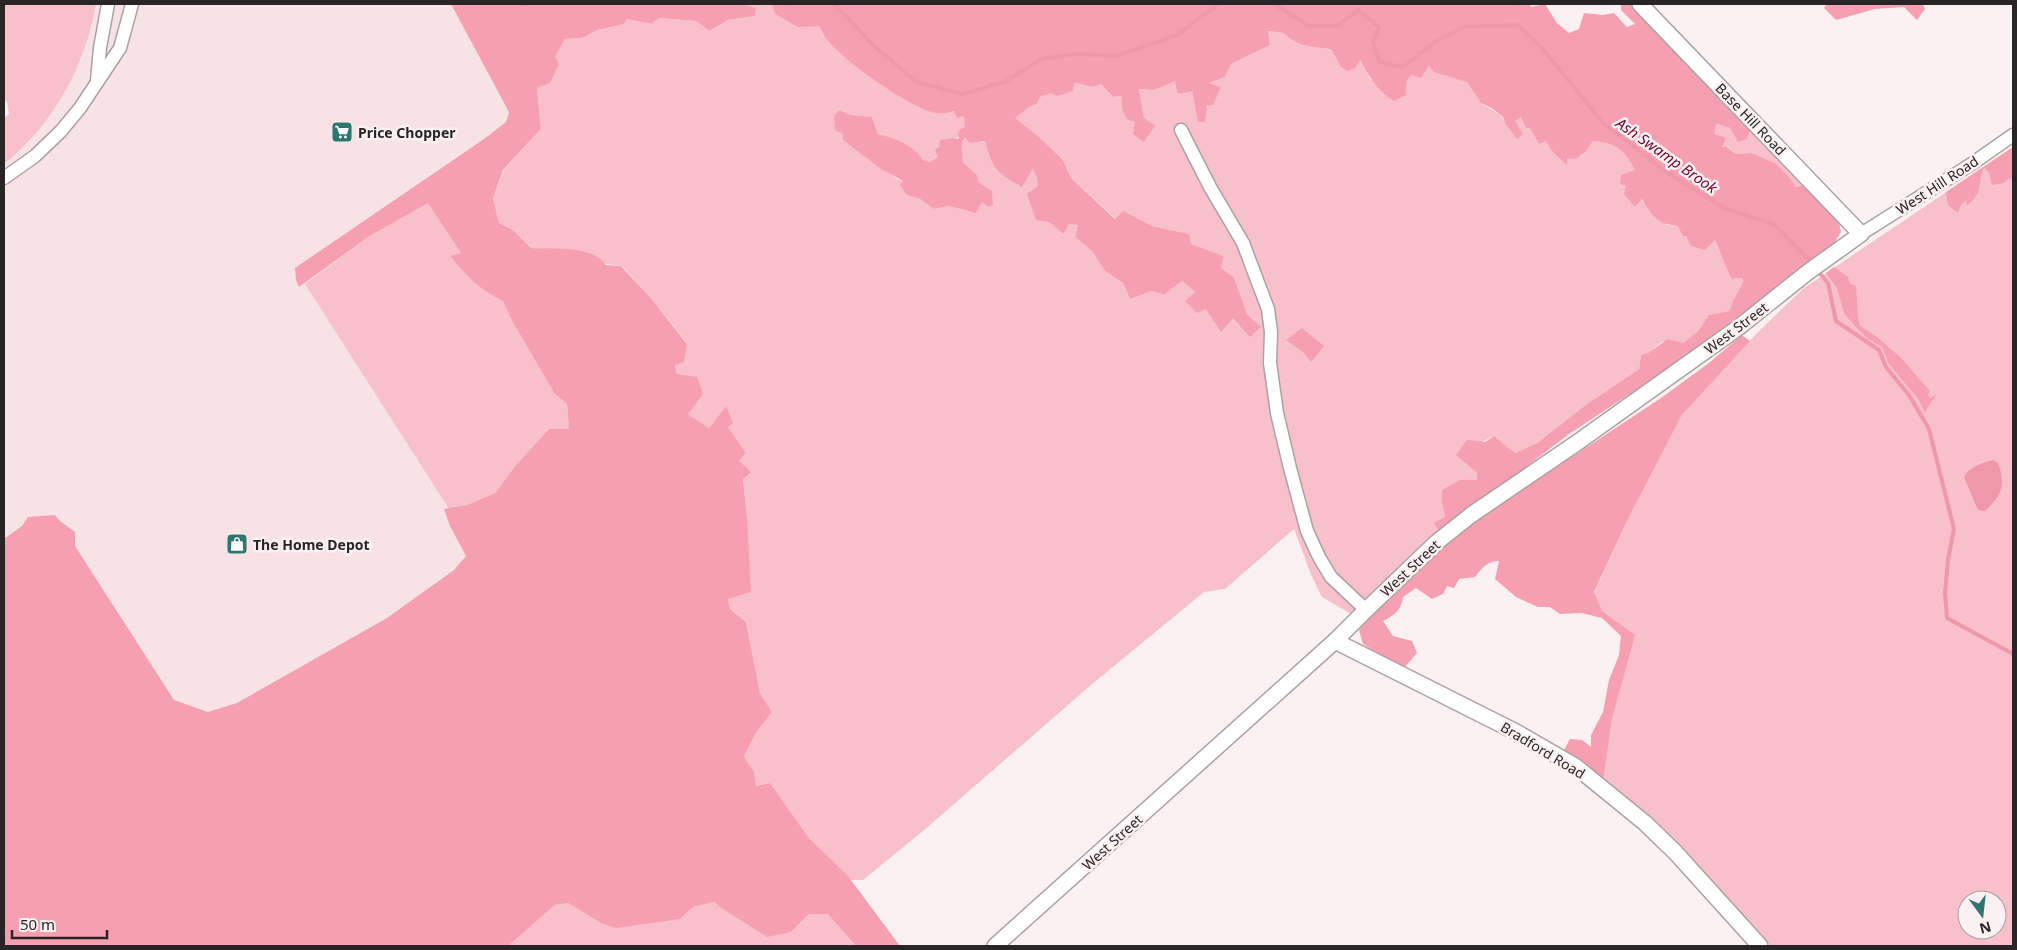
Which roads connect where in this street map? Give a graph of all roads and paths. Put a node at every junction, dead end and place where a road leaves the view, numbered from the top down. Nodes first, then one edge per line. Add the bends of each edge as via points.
1 (108, 4) edge
2 (132, 4) edge
3 (1640, 4) edge
4 (97, 81) junction
5 (1181, 130) dead end
6 (2013, 135) edge
7 (4, 178) edge
8 (1861, 234) junction
9 (1366, 610) junction
10 (1335, 641) junction
11 (995, 946) edge
12 (1760, 946) edge

1 - 4 street
2 - 4 street via 120,48
3 - 8 street, Base Hill Road
4 - 7 street via 61,131 35,156
5 - 9 street via 1243,243 1268,309 1270,363 1278,414 1307,530 1331,577
6 - 8 street, West Hill Road
8 - 9 street, West Street via 1739,327 1471,515
9 - 10 street, West Street
10 - 11 street, West Street
10 - 12 street, Bradford Road via 1516,732 1575,766 1659,836

